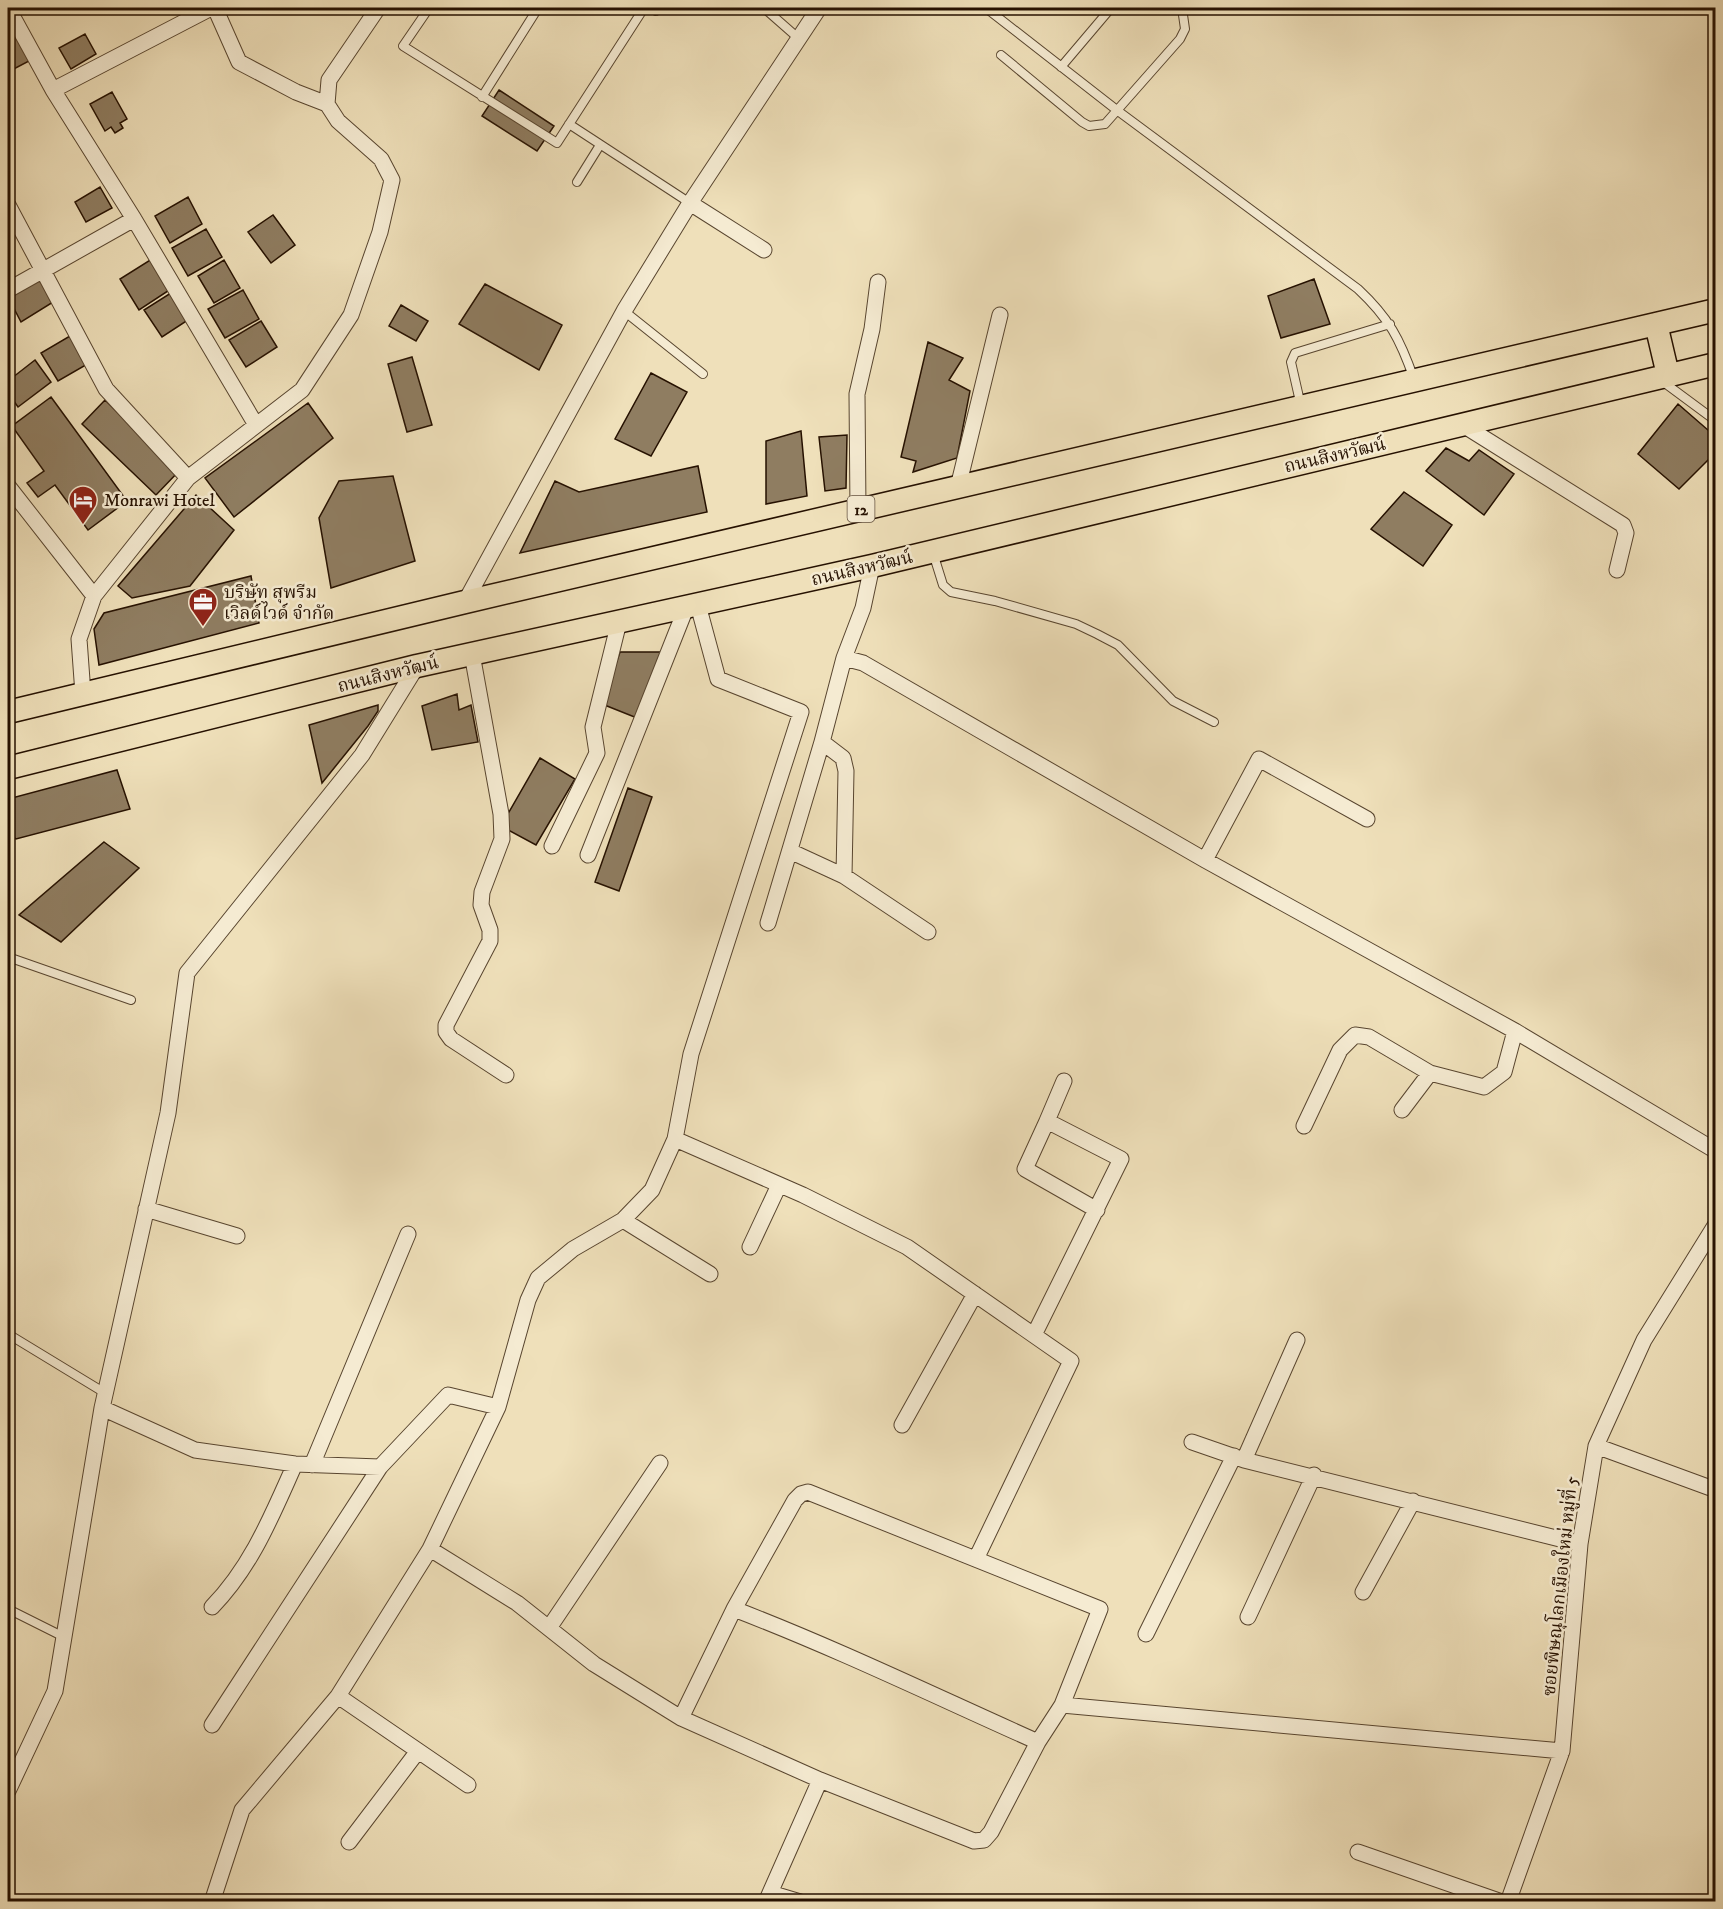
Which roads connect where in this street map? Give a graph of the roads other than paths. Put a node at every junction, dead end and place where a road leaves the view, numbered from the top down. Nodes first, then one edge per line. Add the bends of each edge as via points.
1 (8, 8) edge
2 (213, 8) edge
3 (378, 8) edge
4 (429, 8) edge
5 (538, 8) edge
6 (644, 8) edge
7 (764, 8) edge
8 (819, 8) edge
9 (986, 8) edge
10 (1112, 8) edge
11 (1182, 8) edge
12 (797, 37) junction
13 (1001, 55) dead end
14 (1061, 67) junction
15 (53, 90) junction
16 (482, 97) junction
17 (327, 104) junction
18 (1118, 111) junction
19 (569, 124) junction
20 (600, 145) junction
21 (577, 182) dead end
22 (690, 203) junction
23 (8, 206) edge
24 (134, 219) junction
25 (764, 250) dead end
26 (43, 270) junction
27 (878, 282) dead end
28 (8, 290) edge
29 (1716, 310) edge
30 (624, 311) junction
31 (1000, 315) dead end
32 (1390, 324) junction
33 (1656, 324) junction
34 (1716, 364) edge
35 (703, 374) dead end
36 (1663, 377) junction
37 (1414, 381) junction
38 (1301, 407) junction
39 (1716, 421) edge
40 (256, 425) junction
41 (1463, 425) junction
42 (189, 478) junction
43 (8, 486) edge
44 (958, 487) junction
45 (858, 510) junction
46 (933, 551) junction
47 (872, 566) junction
48 (1617, 570) dead end
49 (94, 596) junction
50 (465, 602) junction
51 (692, 607) junction
52 (619, 622) junction
53 (472, 654) junction
54 (844, 658) junction
55 (417, 666) junction
56 (83, 693) junction
57 (8, 712) edge
58 (1214, 722) dead end
59 (822, 742) junction
60 (8, 768) edge
61 (1367, 819) dead end
62 (552, 846) dead end
63 (792, 852) junction
64 (588, 855) dead end
65 (1205, 860) junction
66 (844, 876) junction
67 (768, 923) dead end
68 (928, 932) dead end
69 (8, 957) edge
70 (131, 1000) dead end
71 (1515, 1031) junction
72 (1430, 1073) junction
73 (506, 1075) dead end
74 (1064, 1081) dead end
75 (1402, 1110) dead end
76 (1047, 1121) junction
77 (1304, 1126) dead end
78 (675, 1139) junction
79 (1716, 1150) edge
80 (779, 1185) junction
81 (146, 1209) junction
82 (1097, 1210) junction
83 (623, 1220) junction
84 (1716, 1224) edge
85 (408, 1234) dead end
86 (237, 1236) dead end
87 (750, 1247) dead end
88 (710, 1274) dead end
89 (975, 1294) junction
90 (8, 1334) edge
91 (1034, 1335) junction
92 (1297, 1340) dead end
93 (103, 1401) junction
94 (498, 1407) junction
95 (902, 1425) dead end
96 (1192, 1442) dead end
97 (1596, 1446) junction
98 (1239, 1458) junction
99 (660, 1463) dead end
100 (295, 1464) junction
101 (312, 1465) junction
102 (380, 1467) junction
103 (1314, 1475) junction
104 (1716, 1490) edge
105 (1413, 1501) junction
106 (1580, 1544) junction
107 (430, 1549) junction
108 (976, 1559) junction
109 (1363, 1592) dead end
110 (212, 1607) dead end
111 (8, 1609) edge
112 (734, 1610) junction
113 (1248, 1617) dead end
114 (549, 1629) junction
115 (1146, 1635) dead end
116 (64, 1637) junction
117 (338, 1696) junction
118 (1062, 1705) junction
119 (681, 1718) junction
120 (212, 1725) dead end
121 (1038, 1742) junction
122 (418, 1751) junction
123 (1562, 1751) junction
124 (14, 1757) edge
125 (820, 1780) junction
126 (468, 1785) dead end
127 (8, 1791) edge
128 (349, 1842) dead end
129 (1358, 1852) dead end
130 (768, 1897) edge
131 (212, 1902) edge
132 (800, 1902) edge
133 (1502, 1902) edge
134 (1508, 1902) edge

1 - 15 street
2 - 15 street
2 - 17 street via 239,62
3 - 17 street via 329,80
4 - 16 lane via 403,46
5 - 16 lane
6 - 19 lane
7 - 12 lane
8 - 12 street
9 - 14 lane
10 - 14 lane
11 - 18 lane via 1185,29 1180,39
12 - 22 street
13 - 18 lane via 1089,126 1105,124
14 - 18 lane
15 - 24 street
16 - 19 lane via 557,143
17 - 40 street via 339,121 381,159 392,180 380,232 351,315 302,390
18 - 32 lane via 1358,289
19 - 20 lane
20 - 21 lane
20 - 22 lane
22 - 25 street
22 - 30 street
23 - 26 street
24 - 26 street
24 - 40 street
26 - 28 street
26 - 42 street via 106,389
27 - 45 street via 857,394
29 - 33 main road, 12
30 - 35 lane
30 - 50 street
31 - 44 street
32 - 37 lane
32 - 38 lane via 1295,352 1291,362
33 - 36 main road
33 - 37 main road, 12
34 - 36 main road, ถนนสิงหวัฒน์
36 - 39 lane
36 - 41 main road, ถนนสิงหวัฒน์
37 - 38 main road, 12
38 - 44 main road, 12
40 - 42 street
41 - 46 main road, ถนนสิงหวัฒน์
41 - 48 street via 1623,525 1626,533
42 - 49 street
43 - 49 street
44 - 45 main road, 12
45 - 50 main road, 12
46 - 47 main road, ถนนสิงหวัฒน์
46 - 58 lane via 943,585 951,592 1076,624 1097,634 1118,645 1173,701
47 - 51 main road, ถนนสิงหวัฒน์
47 - 54 street via 863,608
49 - 56 street via 80,639
50 - 56 main road, 12
51 - 52 main road, ถนนสิงหวัฒน์
51 - 64 street
51 - 78 street via 718,679 801,712 691,1054
52 - 53 main road, ถนนสิงหวัฒน์
52 - 62 street via 593,727 597,753
53 - 55 main road, ถนนสิงหวัฒน์
53 - 73 street via 500,801 502,839 482,892 481,905 490,941 446,1024 446,1032
54 - 59 street
54 - 65 street via 863,663
55 - 60 main road, ถนนสิงหวัฒน์
55 - 81 street via 362,755 187,973 168,1113
56 - 57 main road, 12
59 - 63 street
59 - 66 street via 843,758 846,771
61 - 65 street via 1259,759
63 - 66 street
63 - 67 street
65 - 71 street
66 - 68 street
69 - 70 lane
71 - 72 street via 1504,1072 1484,1087
71 - 79 street
72 - 75 street
72 - 77 street via 1369,1037 1355,1035 1340,1050
74 - 76 street
76 - 82 street via 1025,1169
76 - 82 street via 1122,1159
78 - 80 street
78 - 83 street via 652,1190
80 - 87 street
80 - 89 street via 907,1246
81 - 86 street
81 - 93 street
82 - 91 street
83 - 88 street
83 - 94 street via 573,1250 538,1278 528,1300
84 - 97 street, ซอยพิษณุโลกเมืองใหม่ หมู่ที่ 5 via 1644,1340
85 - 101 street
89 - 91 street
89 - 95 street
90 - 93 lane
91 - 108 street via 1071,1361
92 - 98 street
93 - 100 street via 195,1450
93 - 116 street
94 - 102 street via 448,1395
94 - 107 street
96 - 98 street
97 - 104 street
97 - 106 street, ซอยพิษณุโลกเมืองใหม่ หมู่ที่ 5
98 - 103 street
98 - 115 street
99 - 114 street
100 - 101 street
100 - 110 street via 257,1548
101 - 102 street
102 - 120 street
103 - 105 street
103 - 113 street
105 - 106 street
105 - 109 street
106 - 123 street, ซอยพิษณุโลกเมืองใหม่ หมู่ที่ 5
107 - 114 street via 518,1603
107 - 117 street
108 - 112 street via 808,1492 795,1500
108 - 118 street via 1100,1609
111 - 116 lane
112 - 119 street
112 - 121 street via 811,1638
114 - 119 street via 594,1664
116 - 124 street via 55,1691
117 - 122 street
117 - 131 street via 242,1810
118 - 121 street
118 - 123 street
119 - 125 street
121 - 125 street via 984,1840 974,1841
122 - 126 street
122 - 128 street
123 - 134 street, ซอยพิษณุโลกเมืองใหม่ หมู่ที่ 5
124 - 127 street
125 - 130 street
129 - 133 street
130 - 132 street

